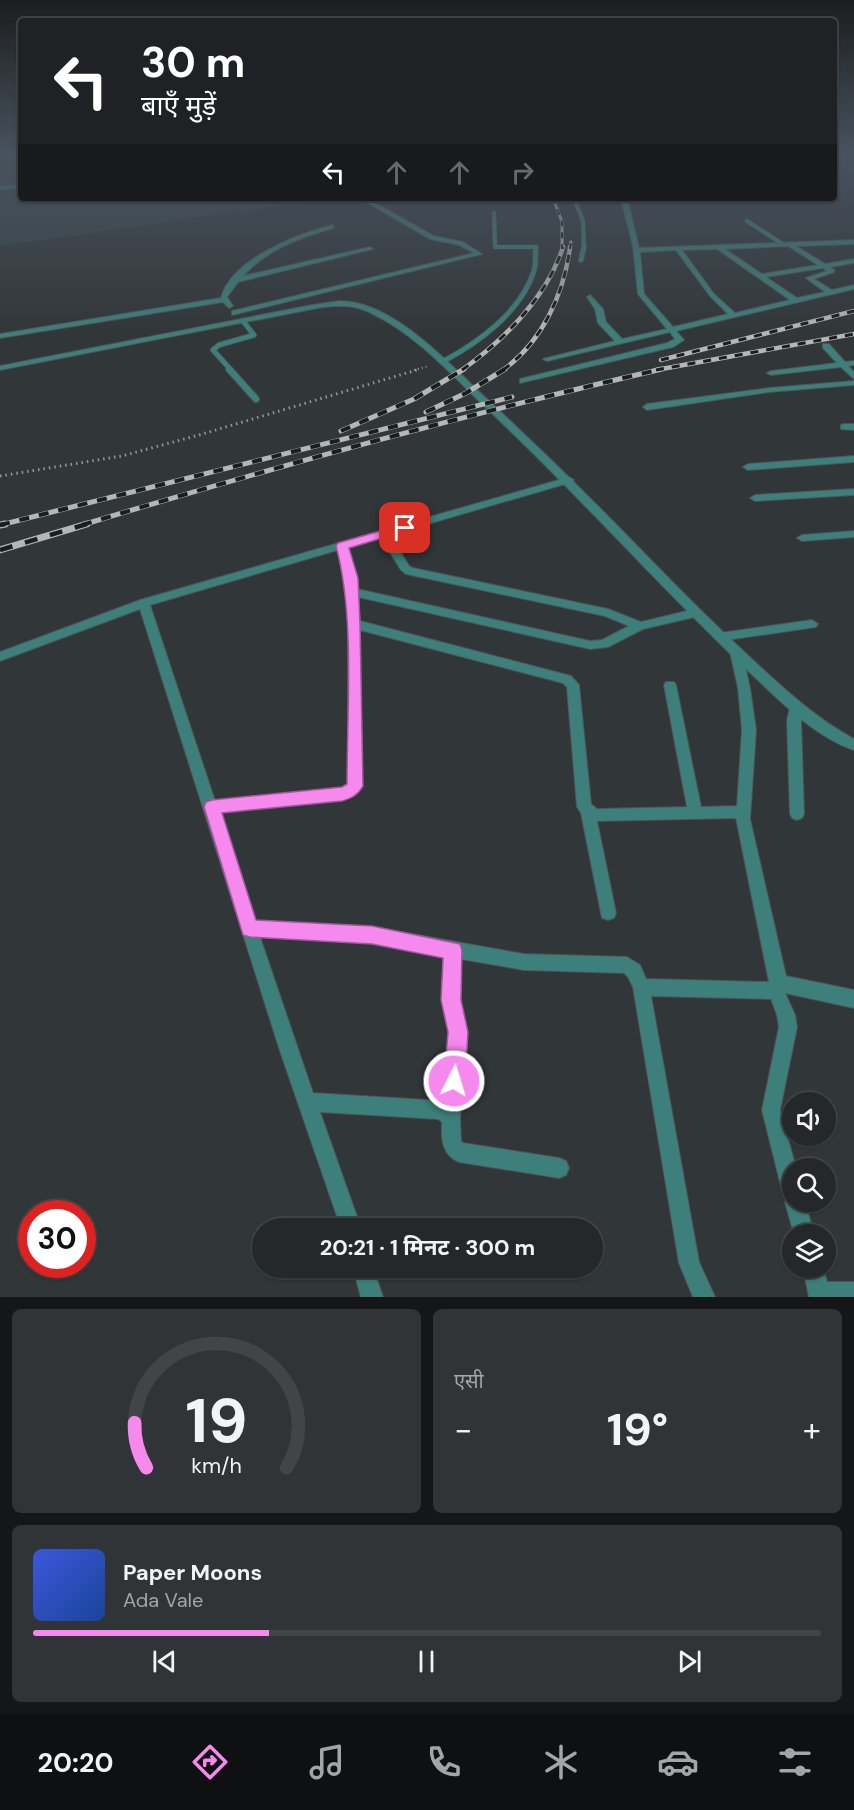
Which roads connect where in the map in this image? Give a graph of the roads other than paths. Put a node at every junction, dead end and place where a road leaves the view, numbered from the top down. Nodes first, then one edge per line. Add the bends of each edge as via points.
1 (494, 213) dead end
2 (389, 214) edge
3 (579, 214) edge
4 (628, 214) edge
5 (747, 221) dead end
6 (332, 227) dead end
7 (854, 242) edge
8 (787, 244) junction
9 (720, 248) junction
10 (370, 249) dead end
11 (636, 250) junction
12 (679, 250) junction
13 (581, 260) dead end
14 (854, 261) edge
15 (824, 267) junction
16 (760, 276) junction
17 (234, 280) junction
18 (854, 287) edge
19 (830, 292) junction
20 (590, 297) dead end
21 (224, 300) junction
22 (795, 300) junction
23 (235, 313) junction
24 (732, 314) junction
25 (243, 321) junction
26 (672, 329) junction
27 (0, 336) edge
28 (621, 342) junction
29 (826, 346) dead end
30 (548, 359) dead end
31 (442, 362) junction
32 (854, 363) edge
33 (842, 364) junction
34 (0, 368) edge
35 (771, 373) dead end
36 (854, 377) edge
37 (523, 381) dead end
38 (854, 383) edge
39 (256, 399) dead end
40 (647, 407) dead end
41 (854, 427) edge
42 (843, 428) dead end
43 (854, 459) edge
44 (748, 467) dead end
45 (569, 480) junction
46 (854, 492) edge
47 (755, 498) dead end
48 (384, 534) junction
49 (854, 534) edge
50 (802, 538) dead end
51 (342, 546) junction
52 (352, 592) junction
53 (144, 603) junction
54 (695, 613) junction
55 (354, 624) junction
56 (812, 624) dead end
57 (640, 626) junction
58 (720, 637) junction
59 (736, 652) junction
60 (0, 657) edge
61 (670, 685) dead end
62 (796, 708) junction
63 (854, 745) edge
64 (212, 807) junction
65 (588, 812) junction
66 (744, 812) junction
67 (695, 813) junction
68 (797, 814) dead end
69 (608, 914) dead end
70 (250, 929) junction
71 (453, 950) junction
72 (777, 986) junction
73 (641, 987) junction
74 (854, 999) edge
75 (307, 1102) junction
76 (451, 1118) junction
77 (784, 1158) edge
78 (559, 1168) dead end
79 (348, 1218) edge
80 (366, 1278) edge
81 (816, 1278) edge
82 (854, 1293) edge
83 (820, 1295) edge
84 (372, 1297) edge
85 (704, 1297) edge

1 - 31 lane via 495,247 536,247 534,271 496,326
2 - 23 street via 429,236 461,243 479,254
3 - 13 lane via 586,242
4 - 11 street
5 - 8 lane
6 - 17 street via 296,237
7 - 8 street
8 - 9 street
8 - 15 street
9 - 12 street
9 - 16 street
10 - 17 street
11 - 12 street
11 - 26 street via 641,294
12 - 24 street via 712,295
14 - 15 street
15 - 16 street
15 - 19 street via 833,272 809,278
16 - 22 street
17 - 21 street
18 - 19 street
19 - 22 street
20 - 28 street via 602,322
21 - 23 street
21 - 27 street
22 - 24 street
23 - 25 street
24 - 26 street
25 - 31 street via 335,304 355,304 413,336
25 - 34 street
25 - 39 lane via 254,335 213,350
26 - 28 street
26 - 37 street via 680,340 677,343
28 - 30 street
29 - 33 street
31 - 45 street
32 - 33 street
33 - 35 street
33 - 36 street
38 - 40 street
41 - 42 street
43 - 44 street
45 - 48 street
45 - 54 street
46 - 47 street
48 - 51 street
48 - 57 street via 410,571 608,613
49 - 50 street
51 - 52 street
51 - 53 street
52 - 55 street
52 - 57 street via 590,645 604,644
53 - 60 street
53 - 64 street
54 - 57 street
54 - 58 street
55 - 64 street via 355,786 342,794
55 - 65 street via 571,682 584,807
56 - 58 street
58 - 59 street
59 - 62 street
59 - 66 street via 748,730
61 - 67 street
62 - 63 street via 828,732
62 - 68 street
64 - 70 street
65 - 67 street
65 - 69 street
66 - 67 street
66 - 72 street
70 - 71 street via 372,935
70 - 75 street
71 - 73 street via 525,962 627,965
71 - 76 street via 451,1000 458,1044
72 - 73 street
72 - 74 street
72 - 77 street via 788,1026 771,1110
73 - 85 street via 689,1263
75 - 76 street via 442,1110
75 - 79 street
76 - 78 street via 454,1150
80 - 84 street
81 - 83 street
82 - 83 street

